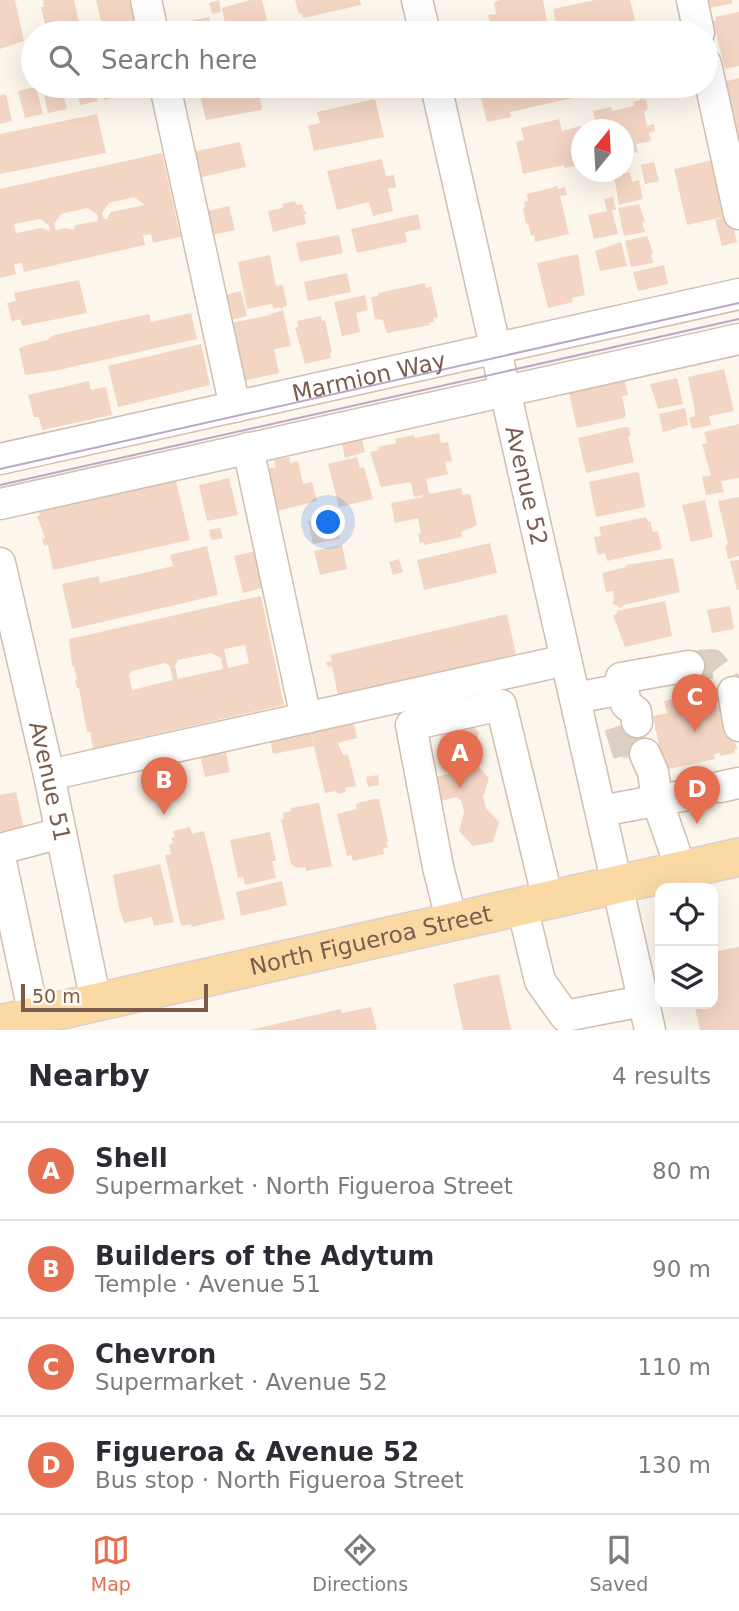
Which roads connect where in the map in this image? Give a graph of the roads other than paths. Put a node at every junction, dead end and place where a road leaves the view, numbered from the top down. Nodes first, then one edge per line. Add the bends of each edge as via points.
1 (146, 0) edge
2 (417, 0) edge
3 (692, 0) edge
4 (150, 21) edge
5 (422, 21) edge
6 (696, 21) edge
7 (167, 98) edge
8 (439, 98) edge
9 (713, 98) edge
10 (739, 214) edge
11 (739, 294) edge
12 (739, 339) edge
13 (496, 349) junction
14 (506, 390) junction
15 (235, 407) junction
16 (248, 448) junction
17 (0, 459) edge
18 (0, 504) edge
19 (0, 564) edge
20 (566, 660) junction
21 (689, 666) tunnel mouth
22 (733, 692) dead end
23 (575, 698) junction
24 (306, 718) junction
25 (739, 726) edge
26 (637, 756) tunnel mouth
27 (49, 775) junction
28 (655, 795) junction
29 (687, 795) dead end
30 (601, 811) junction
31 (61, 833) junction
32 (0, 849) edge
33 (0, 857) edge
34 (739, 857) edge
35 (681, 869) junction
36 (618, 884) junction
37 (535, 903) junction
38 (452, 922) junction
39 (643, 1001) junction
40 (96, 1002) junction
41 (17, 1020) edge
42 (650, 1030) edge

1 - 4 street
2 - 5 street
3 - 6 street
7 - 15 street
8 - 13 street, Avenue 52
9 - 10 street
11 - 13 street, Marmion Way
12 - 14 street, Marmion Way
13 - 14 street, Avenue 52
13 - 15 street, Marmion Way
14 - 16 street, Marmion Way
14 - 20 street, Avenue 52
15 - 17 street, Marmion Way
16 - 18 street, Marmion Way
16 - 24 street
19 - 27 street, Avenue 51
20 - 23 street, Avenue 52
20 - 24 street
21 - 23 street via 625,704
22 - 25 street
23 - 30 street, Avenue 52
24 - 27 street
26 - 28 street via 653,772
27 - 31 street, Avenue 51
28 - 29 street
28 - 30 street
28 - 35 street
30 - 36 street, Avenue 52
31 - 32 street
31 - 40 street, Avenue 51
33 - 41 street
34 - 35 main road, North Figueroa Street
35 - 36 main road, North Figueroa Street
36 - 37 main road, North Figueroa Street
36 - 39 street, Avenue 52
37 - 38 main road, North Figueroa Street
37 - 38 street via 501,705 411,725
37 - 39 street via 540,981 565,1016
38 - 40 main road, North Figueroa Street
39 - 42 street, Avenue 52
40 - 41 main road, North Figueroa Street

